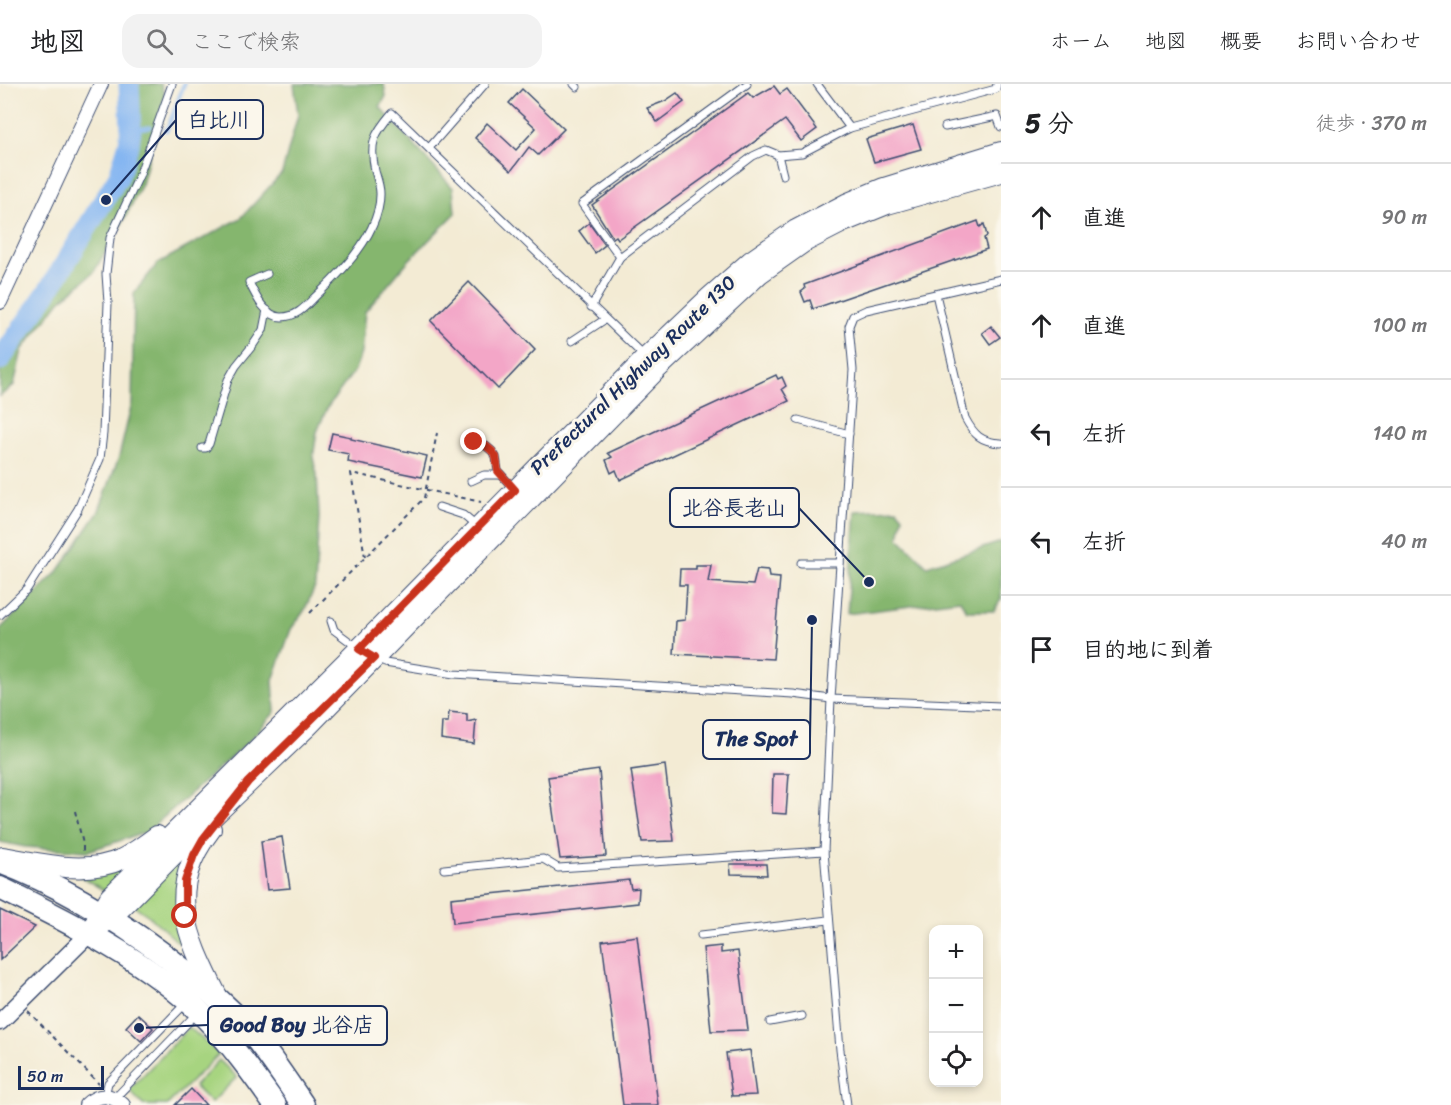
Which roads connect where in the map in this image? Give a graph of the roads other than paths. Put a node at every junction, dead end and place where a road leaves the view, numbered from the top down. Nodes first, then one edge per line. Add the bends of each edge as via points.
1 (101, 84) edge
2 (172, 84) edge
3 (484, 84) edge
4 (747, 84) edge
5 (817, 84) edge
6 (997, 84) edge
7 (945, 127) dead end
8 (1001, 127) edge
9 (850, 128) junction
10 (429, 148) junction
11 (1001, 152) edge
12 (778, 155) junction
13 (1001, 172) edge
14 (783, 175) dead end
15 (620, 257) junction
16 (267, 274) dead end
17 (1001, 279) edge
18 (936, 294) junction
19 (0, 302) edge
20 (591, 307) junction
21 (267, 310) junction
22 (604, 320) junction
23 (572, 341) dead end
24 (652, 364) junction
25 (798, 420) dead end
26 (849, 434) junction
27 (474, 442) dead end
28 (1001, 443) edge
29 (202, 448) dead end
30 (501, 475) junction
31 (471, 481) dead end
32 (515, 490) junction
33 (439, 507) dead end
34 (477, 528) junction
35 (801, 563) dead end
36 (840, 563) junction
37 (0, 615) edge
38 (331, 621) dead end
39 (367, 654) junction
40 (831, 699) junction
41 (1001, 706) edge
42 (245, 774) junction
43 (824, 851) junction
44 (0, 856) edge
45 (0, 862) edge
46 (444, 869) dead end
47 (0, 888) edge
48 (106, 915) junction
49 (829, 920) junction
50 (89, 934) junction
51 (701, 935) dead end
52 (218, 998) junction
53 (193, 1007) junction
54 (802, 1016) dead end
55 (0, 1022) edge
56 (770, 1022) dead end
57 (110, 1096) edge
58 (86, 1105) edge
59 (275, 1105) edge
60 (303, 1105) edge
61 (848, 1105) edge

1 - 19 street
2 - 37 lane via 139,176 110,238 100,459 78,509 27,589
3 - 10 lane
4 - 15 lane via 582,204
5 - 9 lane
6 - 9 lane via 996,89
7 - 8 lane via 997,116
9 - 12 lane via 802,153
10 - 20 lane
10 - 21 lane via 392,113 378,129 372,145 380,192 378,211 365,240 351,261 296,315 281,317
11 - 24 main road, Prefectural Highway Route 130 via 884,188 818,217 751,261 710,297
12 - 14 lane
12 - 15 lane via 766,150 753,156
13 - 24 main road, Prefectural Highway Route 130 via 887,204 804,242 760,273
15 - 20 lane
16 - 21 lane via 249,282
17 - 18 lane
18 - 26 lane via 853,316 849,326 853,370
18 - 28 lane via 965,418 976,435
20 - 22 lane
21 - 29 lane via 263,330 228,380 209,444
22 - 23 lane
22 - 24 lane
24 - 32 main road, Prefectural Highway Route 130
24 - 39 main road, Prefectural Highway Route 130
25 - 26 lane
26 - 36 lane
27 - 30 lane via 492,451
30 - 31 lane via 484,475
30 - 32 lane
32 - 34 main road, Prefectural Highway Route 130
33 - 34 lane via 464,515
34 - 39 main road, Prefectural Highway Route 130
35 - 36 lane
36 - 40 lane
38 - 39 lane via 334,630
39 - 40 lane via 386,663 454,674
39 - 42 main road, Prefectural Highway Route 130
40 - 41 lane
40 - 43 lane
42 - 44 main road via 214,786 169,827 119,860 72,867
42 - 48 main road, Prefectural Highway Route 130 via 110,897
42 - 52 main road via 194,855 185,881 185,916 194,948
43 - 46 lane via 558,868 543,859
43 - 49 lane
45 - 48 highway via 35,875
47 - 50 highway
48 - 50 main road, Prefectural Highway Route 130
48 - 52 highway
49 - 51 lane
49 - 61 lane
50 - 53 highway
50 - 55 street
52 - 60 highway via 249,1031
53 - 57 lane
53 - 57 lane via 108,1083
53 - 59 highway via 232,1047
54 - 56 lane
57 - 58 street via 97,1096

